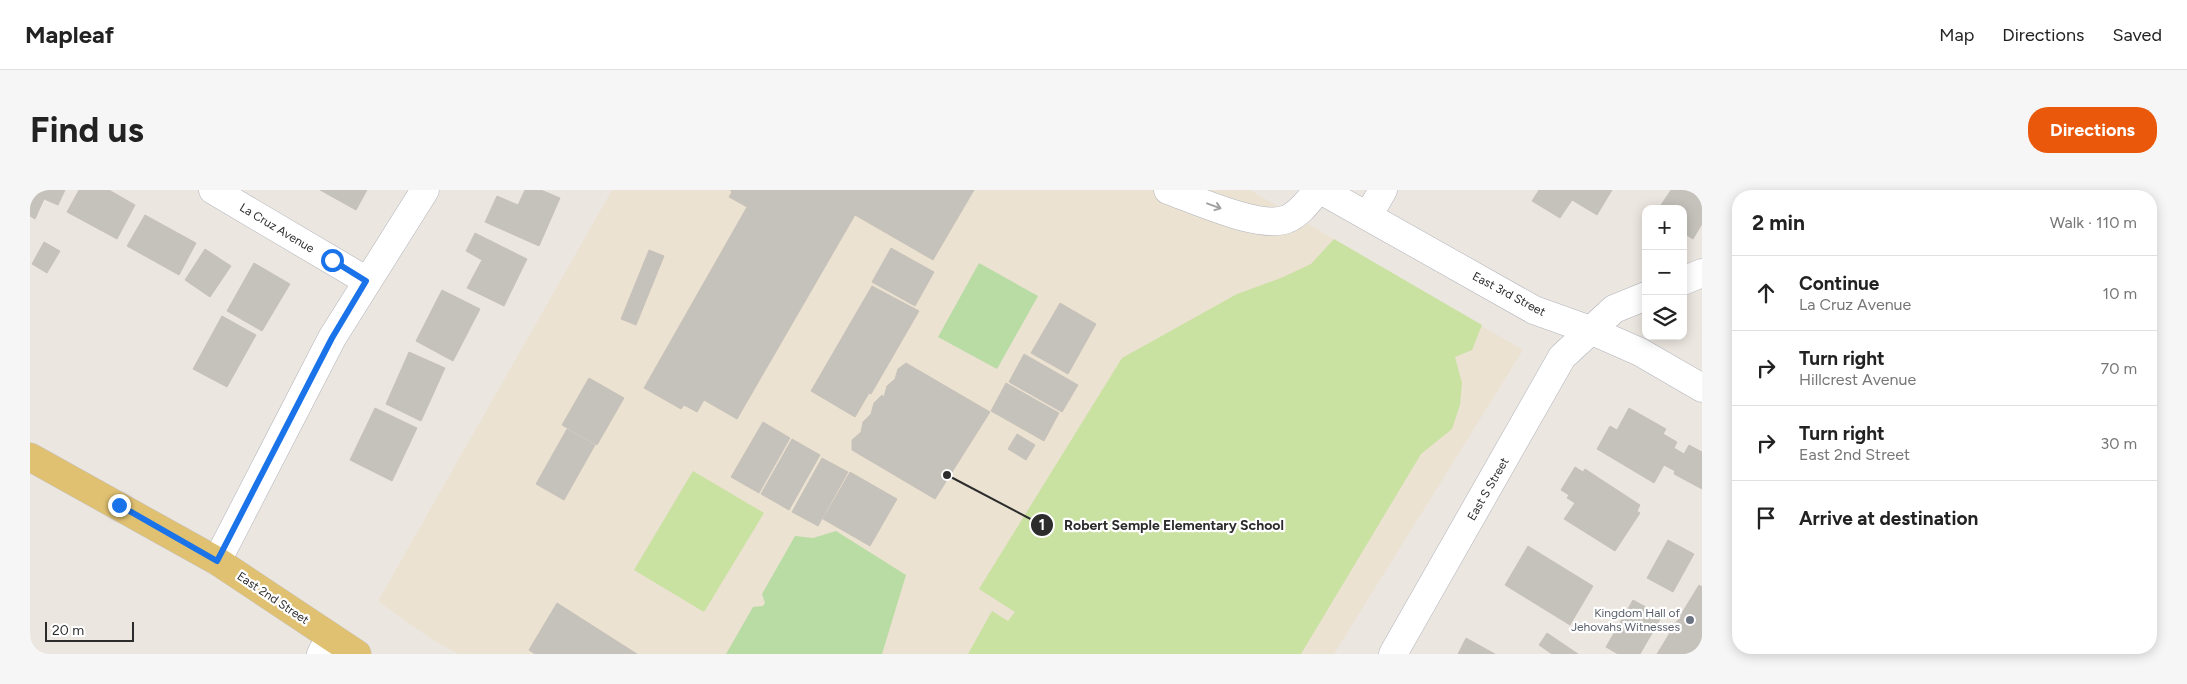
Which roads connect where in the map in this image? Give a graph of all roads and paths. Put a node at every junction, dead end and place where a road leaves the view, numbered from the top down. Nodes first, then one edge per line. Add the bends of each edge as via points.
1 (213, 190) edge
2 (425, 190) edge
3 (1168, 190) edge
4 (1320, 190) edge
5 (1383, 190) edge
6 (1368, 216) junction
7 (1702, 273) edge
8 (1687, 279) edge
9 (366, 281) junction
10 (1642, 298) edge
11 (1590, 330) junction
12 (1702, 388) edge
13 (30, 457) edge
14 (217, 561) junction
15 (326, 645) edge
16 (357, 654) edge
17 (1393, 654) edge

1 - 9 street, La Cruz Avenue
2 - 9 street
3 -> 4 street via 1243,216 1274,223 1297,214
4 - 6 street, East 3rd Street
5 - 6 street
6 - 11 street, East 3rd Street via 1534,310
7 - 8 street
9 - 14 street via 332,338
10 - 11 street, East S Street via 1614,310
11 - 12 street, East 3rd Street via 1640,352
11 - 17 street, East S Street via 1562,357
13 - 14 main road, East 2nd Street
14 - 15 main road, East 2nd Street
15 - 16 main road, East 2nd Street

